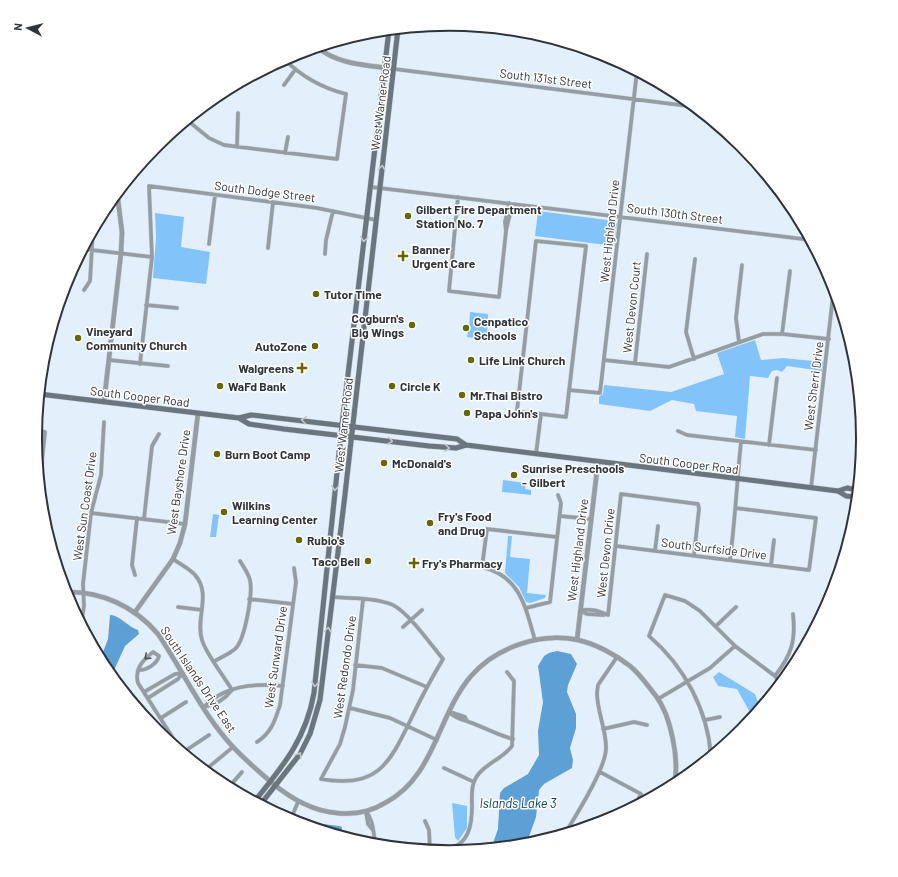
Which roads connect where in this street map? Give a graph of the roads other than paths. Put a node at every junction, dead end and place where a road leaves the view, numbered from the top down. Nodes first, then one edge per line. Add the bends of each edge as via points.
1 (398, 34) edge
2 (388, 35) edge
3 (323, 51) edge
4 (289, 64) edge
5 (385, 68) junction
6 (394, 69) junction
7 (295, 70) junction
8 (636, 77) edge
9 (284, 85) dead end
10 (634, 99) junction
11 (683, 105) edge
12 (238, 113) dead end
13 (191, 123) edge
14 (288, 137) dead end
15 (237, 147) junction
16 (285, 153) junction
17 (371, 186) junction
18 (380, 188) junction
19 (215, 195) junction
20 (458, 197) junction
21 (119, 200) edge
22 (273, 202) junction
23 (509, 202) junction
24 (333, 211) junction
25 (621, 216) junction
26 (367, 219) junction
27 (376, 220) junction
28 (804, 239) edge
29 (92, 242) edge
30 (209, 244) dead end
31 (268, 248) dead end
32 (88, 250) edge
33 (92, 250) junction
34 (121, 253) junction
35 (325, 254) dead end
36 (647, 254) dead end
37 (152, 257) junction
38 (695, 259) dead end
39 (742, 265) dead end
40 (790, 271) dead end
41 (84, 290) dead end
42 (368, 294) junction
43 (358, 295) junction
44 (833, 302) edge
45 (146, 305) junction
46 (177, 308) dead end
47 (782, 334) junction
48 (829, 339) junction
49 (739, 342) junction
50 (694, 359) junction
51 (109, 360) junction
52 (604, 360) junction
53 (635, 363) junction
54 (140, 364) junction
55 (168, 366) dead end
56 (777, 378) dead end
57 (569, 390) junction
58 (44, 395) edge
59 (104, 402) junction
60 (198, 413) junction
61 (541, 414) junction
62 (239, 418) junction
63 (104, 422) dead end
64 (342, 425) junction
65 (353, 426) junction
66 (42, 431) edge
67 (678, 431) dead end
68 (159, 434) dead end
69 (341, 436) junction
70 (352, 437) junction
71 (741, 442) junction
72 (466, 445) junction
73 (769, 445) junction
74 (816, 450) junction
75 (536, 454) junction
76 (42, 461) edge
77 (598, 462) junction
78 (737, 479) junction
79 (811, 488) junction
80 (853, 489) edge
81 (838, 491) junction
82 (558, 495) dead end
83 (852, 497) edge
84 (735, 508) junction
85 (90, 513) junction
86 (560, 516) junction
87 (137, 518) junction
88 (144, 519) junction
89 (591, 519) junction
90 (185, 524) junction
91 (658, 526) dead end
92 (557, 537) junction
93 (774, 540) dead end
94 (616, 546) junction
95 (330, 548) junction
96 (338, 548) junction
97 (655, 551) junction
98 (694, 555) junction
99 (173, 559) junction
100 (730, 560) junction
101 (240, 561) dead end
102 (771, 565) junction
103 (294, 568) dead end
104 (135, 575) dead end
105 (72, 592) edge
106 (82, 592) junction
107 (332, 597) junction
108 (248, 599) junction
109 (363, 600) junction
110 (293, 604) junction
111 (178, 607) dead end
112 (736, 607) dead end
113 (526, 608) junction
114 (202, 610) junction
115 (422, 610) dead end
116 (135, 612) junction
117 (580, 612) junction
118 (793, 614) dead end
119 (82, 616) edge
120 (410, 620) junction
121 (716, 626) junction
122 (403, 627) dead end
123 (535, 640) junction
124 (577, 640) junction
125 (734, 646) junction
126 (616, 658) junction
127 (214, 661) junction
128 (355, 665) junction
129 (138, 670) junction
130 (508, 672) dead end
131 (183, 673) junction
132 (775, 676) junction
133 (777, 680) edge
134 (687, 682) junction
135 (283, 686) junction
136 (427, 688) junction
137 (232, 690) junction
138 (144, 692) junction
139 (148, 698) junction
140 (658, 699) junction
141 (186, 702) dead end
142 (204, 707) junction
143 (350, 708) junction
144 (449, 712) junction
145 (720, 717) dead end
146 (161, 718) junction
147 (705, 720) junction
148 (647, 725) dead end
149 (408, 726) junction
150 (603, 729) junction
151 (170, 733) joint
152 (209, 735) dead end
153 (174, 739) edge
154 (513, 739) junction
155 (437, 740) junction
156 (256, 742) dead end
157 (233, 748) junction
158 (186, 750) edge
159 (711, 751) edge
160 (209, 767) edge
161 (444, 768) dead end
162 (242, 772) dead end
163 (600, 772) junction
164 (674, 777) edge
165 (270, 782) junction
166 (474, 782) junction
167 (232, 783) edge
168 (275, 786) junction
169 (257, 798) edge
170 (638, 799) edge
171 (263, 801) edge
172 (298, 802) junction
173 (366, 812) junction
174 (293, 815) edge
175 (425, 821) dead end
176 (568, 828) edge
177 (374, 839) edge
178 (430, 845) edge
179 (457, 846) edge

1 - 6 main road, West Warner Road
2 - 5 main road, West Warner Road
3 - 5 street via 348,62
4 - 7 street
5 - 6 street
5 - 17 main road, West Warner Road
6 - 10 street, South 131st Street
18 -> 6 main road, West Warner Road
7 - 9 street
7 - 16 street via 319,84 346,94 337,159
8 - 10 street, West Highland Drive
10 - 11 street, South 131st Street
10 - 25 street, West Highland Drive
12 - 15 street
13 - 15 street via 209,138 224,145
14 - 16 street
15 - 16 street
17 - 18 street, South 130th Street
17 - 26 main road, West Warner Road
18 - 20 street, South 130th Street
18 - 27 main road, West Warner Road
19 - 22 street, South Dodge Street
19 - 30 street
19 - 37 street, South Dodge Street via 149,186
20 - 23 street, South 130th Street
20 - 23 street via 449,291 499,297
21 - 34 street
22 - 24 street, South Dodge Street
22 - 31 street
23 - 25 street, South 130th Street
24 - 26 street, South Dodge Street
24 - 35 street
25 - 28 street, South 130th Street
25 - 52 street, West Highland Drive
26 - 27 street, South Dodge Street
26 -> 43 main road, West Warner Road
27 - 42 main road, West Warner Road
29 - 33 street
32 - 33 street
33 - 34 street
33 - 41 street via 90,280
34 - 37 street
34 - 51 street
36 - 53 street, West Devon Court
37 - 45 street
38 - 50 street via 686,332
39 - 49 street via 736,318
40 - 47 street
42 - 43 main road
42 - 65 main road, West Warner Road
43 - 64 main road, West Warner Road
44 - 48 street, West Sherri Drive
45 - 46 street
45 - 54 street
47 - 48 street
47 - 49 street via 763,334
48 - 74 street, West Sherri Drive
49 - 50 street
50 - 53 street via 670,367
51 - 54 street
51 - 59 street
52 - 53 street
52 - 57 street, West Highland Drive via 600,393
54 - 55 street
56 - 73 street
57 - 61 street via 566,416
57 - 61 street via 586,246 536,241 517,411
58 - 59 main road, South Cooper Road
59 - 60 main road, South Cooper Road
60 - 62 main road, South Cooper Road
60 - 90 street, West Bayshore Drive
61 - 75 street
64 -> 62 main road, South Cooper Road via 251,415
62 - 69 main road, South Cooper Road via 249,424
63 - 85 street, West Sun Coast Drive via 101,475
64 - 65 main road, South Cooper Road
64 - 69 main road, West Warner Road
65 - 70 main road, West Warner Road
65 - 72 main road, South Cooper Road via 457,439
66 - 76 street via 45,432
67 - 71 street via 687,435
68 - 88 street via 152,446
69 - 70 main road, South Cooper Road
69 -> 95 main road, West Warner Road
70 -> 72 main road, South Cooper Road via 456,448
70 - 96 main road, West Warner Road
71 - 73 street
71 - 78 street
72 - 75 main road, South Cooper Road
73 - 74 street
74 - 79 street, West Sherri Drive
75 - 77 main road, South Cooper Road
77 - 78 main road, South Cooper Road
77 - 89 street, West Highland Drive
78 - 79 main road, South Cooper Road
78 - 84 street
79 - 81 main road, South Cooper Road
80 - 81 main road, South Cooper Road
81 - 83 main road, South Cooper Road
82 - 86 street via 561,503
84 - 100 street
84 - 102 street, South Surfside Drive via 816,518 809,570
85 - 87 street
85 - 106 street, West Sun Coast Drive
86 - 89 street
86 - 92 street
87 - 88 street
87 - 104 street via 132,565
88 - 90 street
89 - 117 street, West Highland Drive
90 - 99 street, West Bayshore Drive
91 - 97 street
92 - 113 street via 550,602
92 - 113 street via 486,529 482,567 504,575
93 - 102 street
94 - 97 street, South Surfside Drive
94 - 98 street, West Devon Drive via 621,494 698,504
94 - 117 street, West Devon Drive via 608,615
95 - 96 main road
95 -> 165 main road, West Warner Road via 311,707 298,742
96 - 107 main road, West Warner Road
97 - 98 street, South Surfside Drive
98 - 100 street, South Surfside Drive
99 - 114 street via 195,574 204,595
99 - 116 street, West Bayshore Drive
100 - 102 street, South Surfside Drive
101 - 108 street via 250,582
103 - 110 street, West Sunward Drive via 296,582
105 - 106 street, South Islands Drive East
106 - 116 street, South Islands Drive East via 112,600
106 - 119 street, West Sun Coast Drive
107 - 109 street
168 -> 107 main road, West Warner Road via 300,754 314,722 320,700
108 - 110 street
108 - 127 street via 242,640 235,649
109 - 120 street via 394,606
109 - 128 street, West Redondo Drive
110 - 135 street, West Sunward Drive
111 - 114 street
112 - 121 street
113 - 123 street
114 - 127 street via 202,641
115 - 120 street
116 - 131 street, South Islands Drive East via 158,634
117 - 124 street, West Highland Drive
118 - 132 street via 791,651
120 - 122 street
120 - 136 street via 443,659
121 - 125 street
121 - 134 street via 685,601 665,595 649,636 670,656
123 - 124 street, South Islands Drive East
123 - 144 street, South Islands Drive East via 506,649 483,664 464,686
124 - 126 street, South Islands Drive East via 604,650
125 - 132 street
125 - 134 street via 720,661
126 - 140 street, South Islands Drive East via 631,667
126 - 150 street via 598,685
127 - 137 street
128 - 136 street via 382,668
128 - 143 street, West Redondo Drive
129 -> 129 street via 148,668 158,661 159,656 153,652 141,662
129 - 138 street via 136,677
130 - 154 street via 514,681
131 - 138 street via 175,674
131 - 139 street
131 - 142 street, South Islands Drive East
132 - 133 street
134 - 140 street
134 - 147 street
135 - 137 street via 254,684
135 - 156 street, West Sunward Drive via 275,722 268,733
136 - 149 street
137 - 142 street via 215,697
138 - 139 street
139 - 146 street
140 - 164 street, South Islands Drive East via 670,727
141 - 146 street
142 - 157 street, South Islands Drive East
143 - 149 street via 390,718
143 - 149 street, West Redondo Drive via 340,744 321,779 354,781 378,771 395,753
144 - 154 street via 465,717 468,721 500,736
144 - 155 street, South Islands Drive East
145 - 147 street
146 - 151 street
147 - 159 street
148 - 150 street via 634,722
149 - 155 street
150 - 163 street via 606,748
151 - 153 street
152 - 158 street
154 - 166 street via 508,752 483,770
155 - 173 street, South Islands Drive East via 413,782 392,799
157 - 160 street
157 - 165 street, South Islands Drive East
161 - 166 street
162 - 167 street
163 - 170 street via 641,794
163 - 176 street
165 - 168 street, South Islands Drive East
165 - 169 main road, West Warner Road
166 - 179 street via 470,830
168 - 171 main road, West Warner Road
168 - 172 street, South Islands Drive East
172 - 173 street, South Islands Drive East via 320,811
172 - 174 street
173 - 177 street via 371,817
175 - 178 street via 429,830

